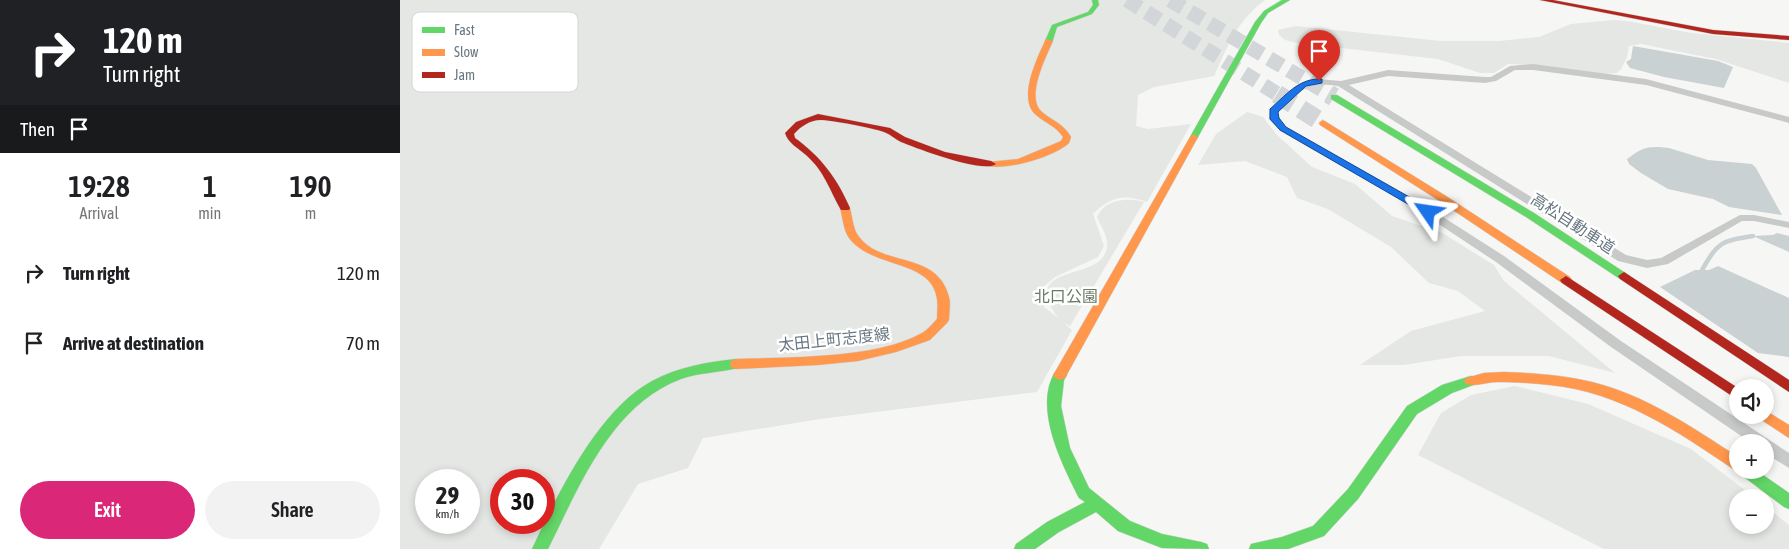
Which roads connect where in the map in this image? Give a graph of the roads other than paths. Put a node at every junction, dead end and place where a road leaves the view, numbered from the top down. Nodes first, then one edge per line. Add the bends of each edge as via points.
1 (1095, 0) edge
2 (1287, 0) edge
3 (1543, 0) edge
4 (1789, 38) edge
5 (1341, 84) junction
6 (1334, 97) tunnel mouth
7 (1789, 120) edge
8 (1323, 123) tunnel mouth
9 (1789, 225) edge
10 (1789, 387) edge
11 (1729, 389) edge
12 (1774, 421) edge
13 (1789, 432) edge
14 (1749, 434) edge
15 (1774, 451) edge
16 (1729, 459) edge
17 (1789, 461) edge
18 (1758, 479) edge
19 (1789, 502) edge
20 (1096, 504) junction
21 (540, 549) edge
22 (1022, 549) edge
23 (1201, 549) edge
24 (1257, 549) edge

1 - 21 main road, 太田上町志度線 via 1096,5 1090,13 1054,26 1030,94 1031,106 1065,130 1065,143 1058,148 1008,162 982,163 942,154 887,130 818,117 799,124 789,133 791,139 825,167 844,203 854,238 880,257 911,265 936,280 946,314 930,336 892,350 846,357 724,365 669,378 645,391 610,427
2 - 20 main road via 1266,12 1258,22 1057,380 1054,406 1063,448 1084,493
3 - 4 main road via 1713,32
5 - 7 street via 1388,74 1485,80 1513,68 1533,66 1646,82
5 - 9 street via 1622,258 1634,262 1664,261 1740,218
5 - 14 street via 1309,81 1303,84 1273,111 1274,119 1283,129 1414,203 1500,259 1616,344
6 - 10 main road, 高松自動車道 via 1606,263
8 - 11 main road via 1450,203
12 - 13 main road
15 - 17 street
16 - 24 main road via 1695,436 1634,403 1599,389 1542,379 1477,379 1447,389 1412,410 1353,494 1318,531
18 - 19 main road
20 - 22 main road
20 - 23 main road via 1124,526 1162,542

